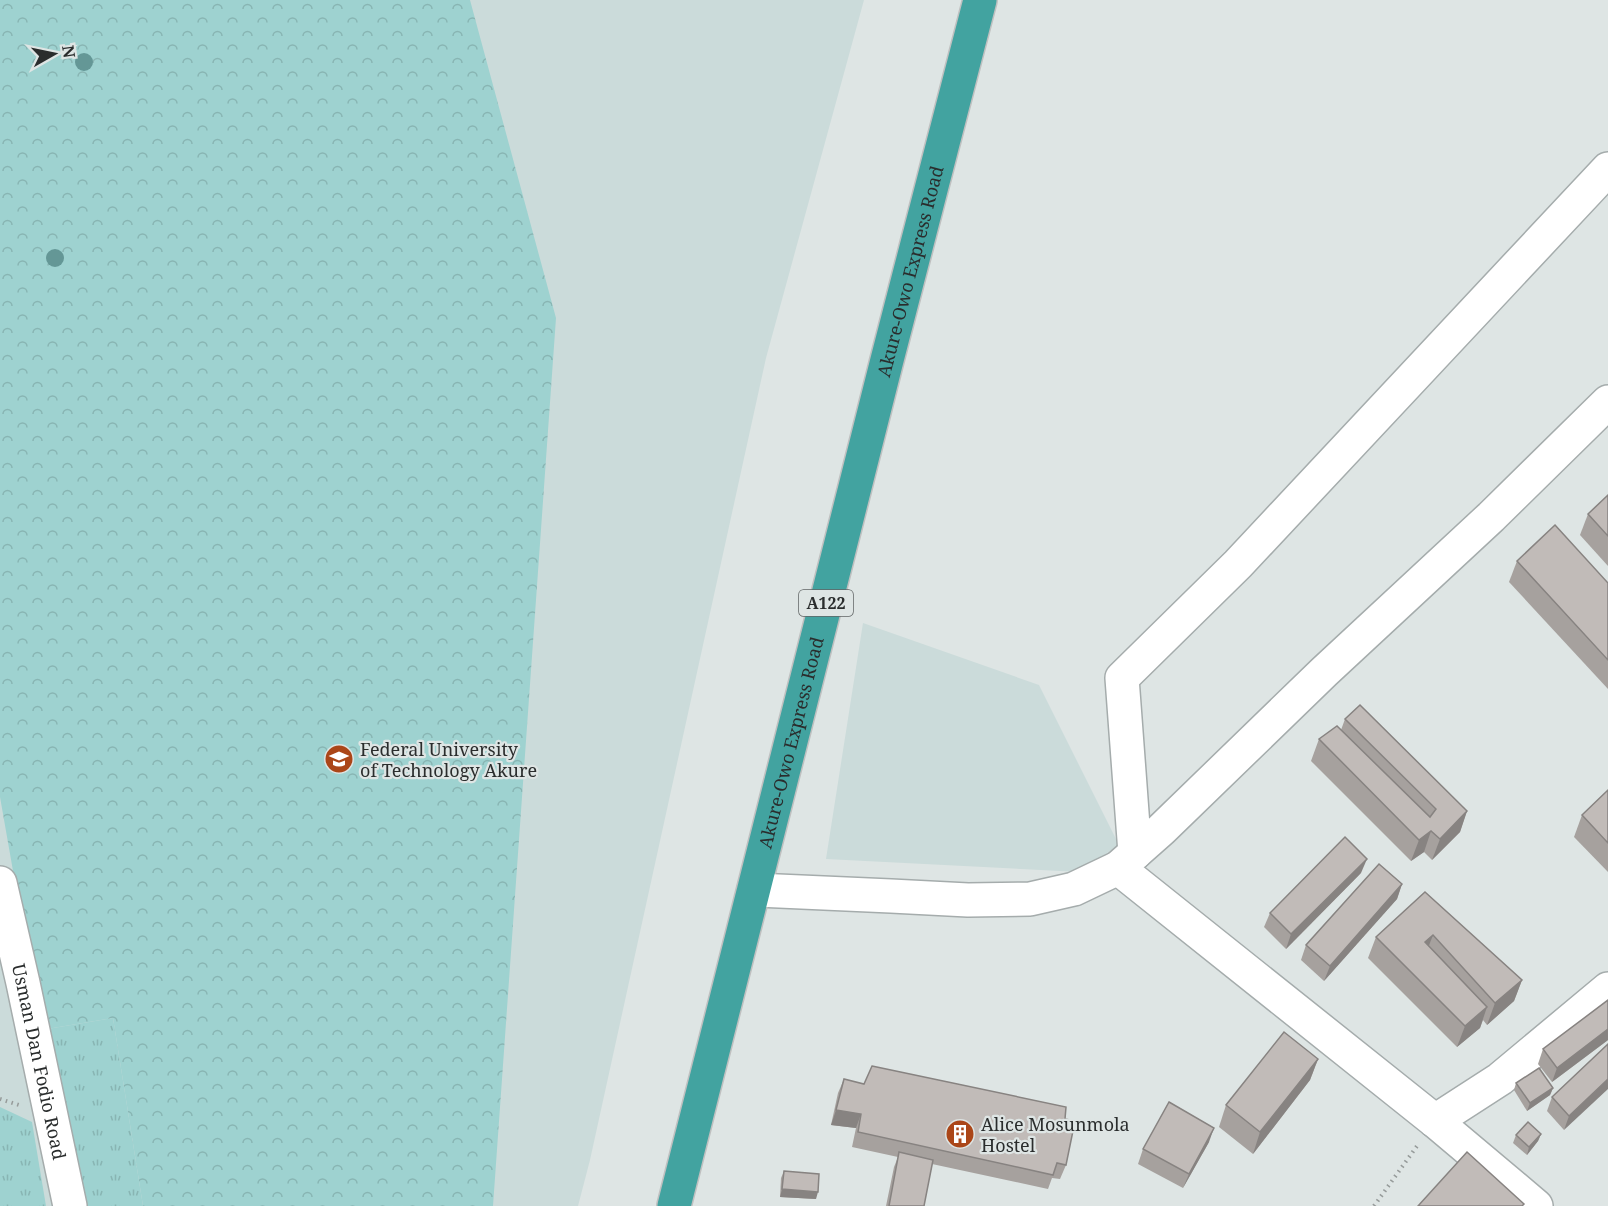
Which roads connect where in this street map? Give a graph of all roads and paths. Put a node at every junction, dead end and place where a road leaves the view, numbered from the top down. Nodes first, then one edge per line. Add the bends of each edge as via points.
1 (980, 0) edge
2 (1608, 169) edge
3 (1608, 402) edge
4 (1126, 860) junction
5 (0, 883) edge
6 (754, 890) junction
7 (1608, 989) edge
8 (1435, 1121) junction
9 (70, 1206) edge
10 (674, 1206) edge
11 (1374, 1206) edge
12 (1536, 1206) edge

1 - 6 highway, Akure-Owo Express Road / A122
2 - 4 street via 1238,564 1122,678
3 - 4 street
4 - 6 street via 1074,889 1030,900
4 - 8 street
5 - 9 street, Usman Dan Fodio Road
6 - 10 highway, Akure-Owo Express Road / A122
7 - 8 street via 1500,1079
8 - 11 path
8 - 12 street

